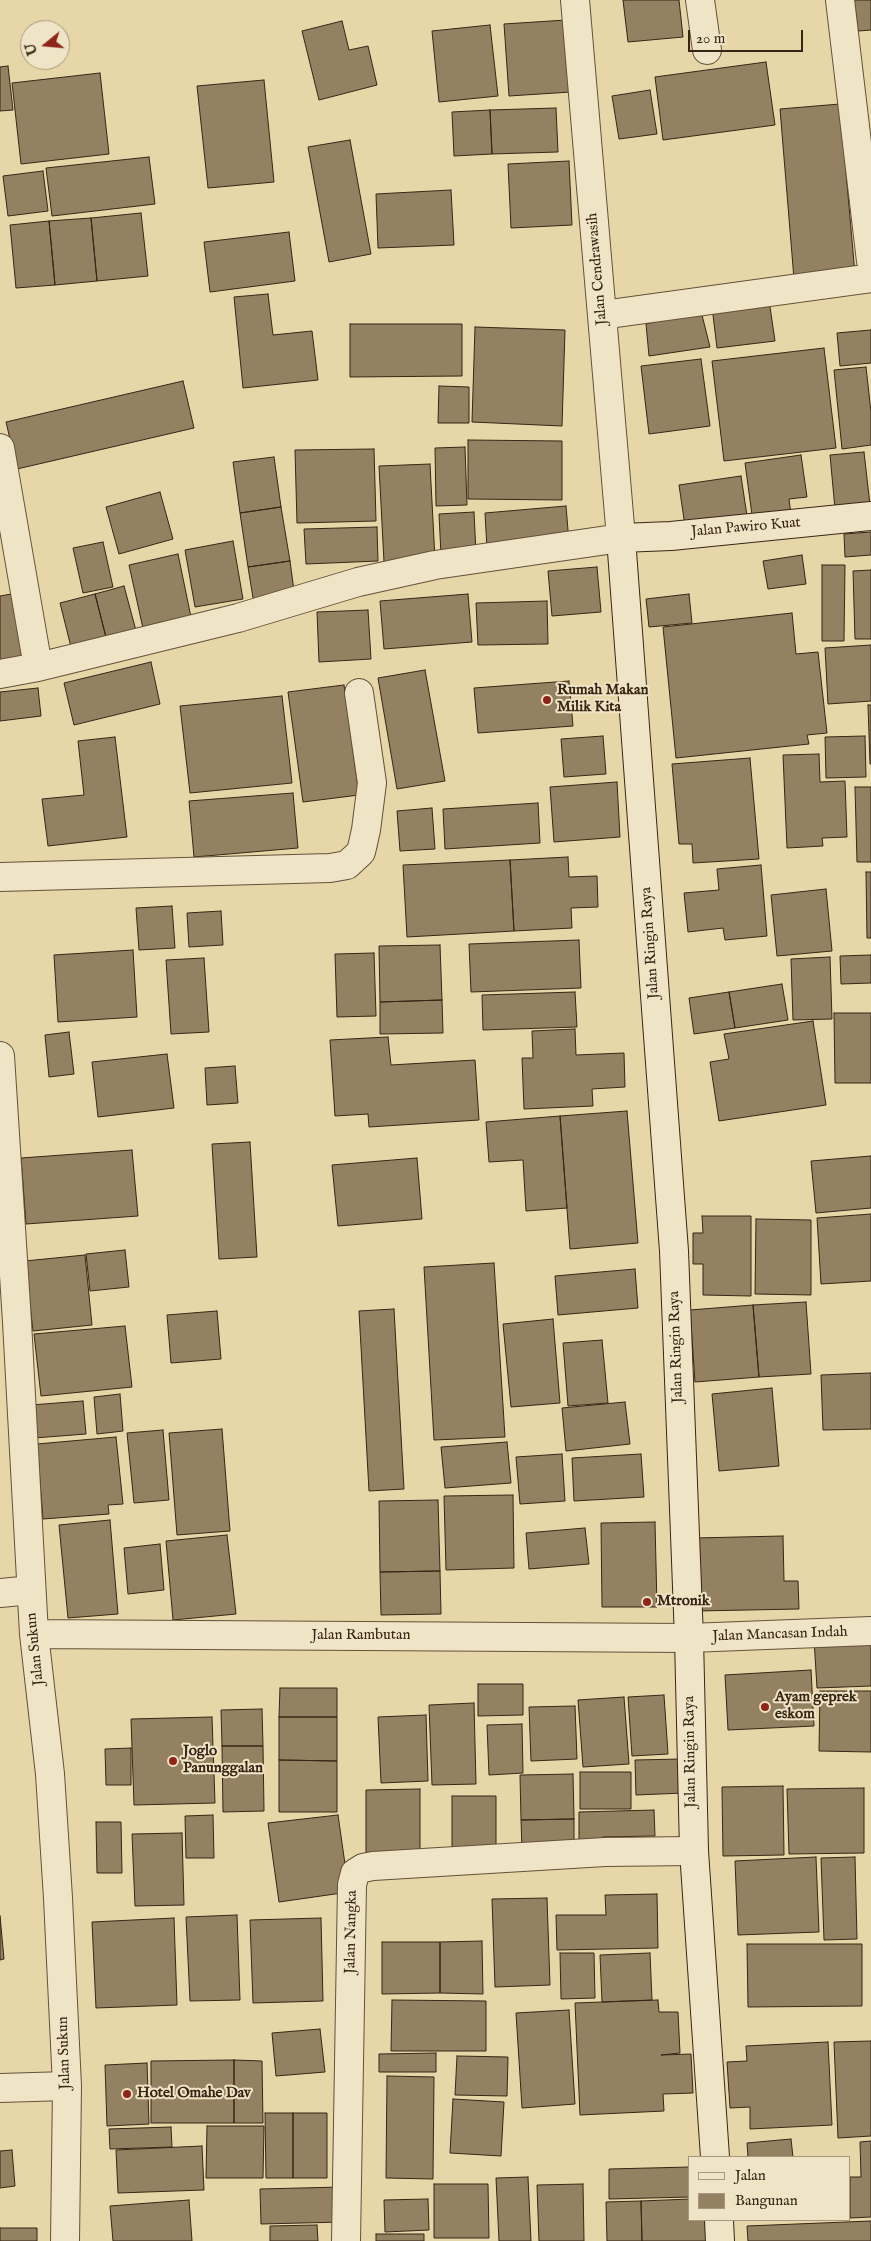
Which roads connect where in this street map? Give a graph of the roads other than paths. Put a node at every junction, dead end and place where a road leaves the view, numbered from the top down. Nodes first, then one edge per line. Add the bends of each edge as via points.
1 (575, 0) edge
2 (700, 0) edge
3 (840, 0) edge
4 (707, 50) dead end
5 (871, 260) edge
6 (871, 278) edge
7 (602, 315) junction
8 (0, 448) edge
9 (871, 516) edge
10 (621, 538) junction
11 (38, 667) junction
12 (0, 674) edge
13 (358, 693) dead end
14 (0, 877) edge
15 (0, 1056) edge
16 (31, 1590) junction
17 (0, 1593) edge
18 (871, 1631) edge
19 (34, 1634) junction
20 (689, 1638) junction
21 (694, 1851) junction
22 (67, 2086) junction
23 (0, 2088) edge
24 (715, 2156) edge
25 (719, 2221) edge
26 (65, 2241) edge
27 (346, 2241) edge
28 (720, 2241) edge

1 - 7 street, Jalan Cendrawasih
2 - 4 street
3 - 5 street
6 - 7 street
7 - 10 street, Jalan Cendrawasih
8 - 11 street
9 - 10 street, Jalan Pawiro Kuat
10 - 11 street, Jalan Pawiro Kuat via 435,565 358,582 238,618
10 - 20 street, Jalan Ringin Raya via 674,1251
11 - 12 street, Jalan Pawiro Kuat
13 - 14 street via 372,783 361,852 347,865
15 - 16 street, Jalan Sukun
16 - 17 street
16 - 19 street, Jalan Sukun
18 - 20 street, Jalan Mancasan Indah
19 - 20 street, Jalan Rambutan
19 - 22 street, Jalan Sukun via 50,1784
20 - 21 street, Jalan Ringin Raya
21 - 24 street, Jalan Ringin Raya
21 - 27 street, Jalan Nangka via 604,1852 382,1865 363,1868 355,1873 352,1885
22 - 23 street
22 - 26 street, Jalan Sukun
25 - 28 street

